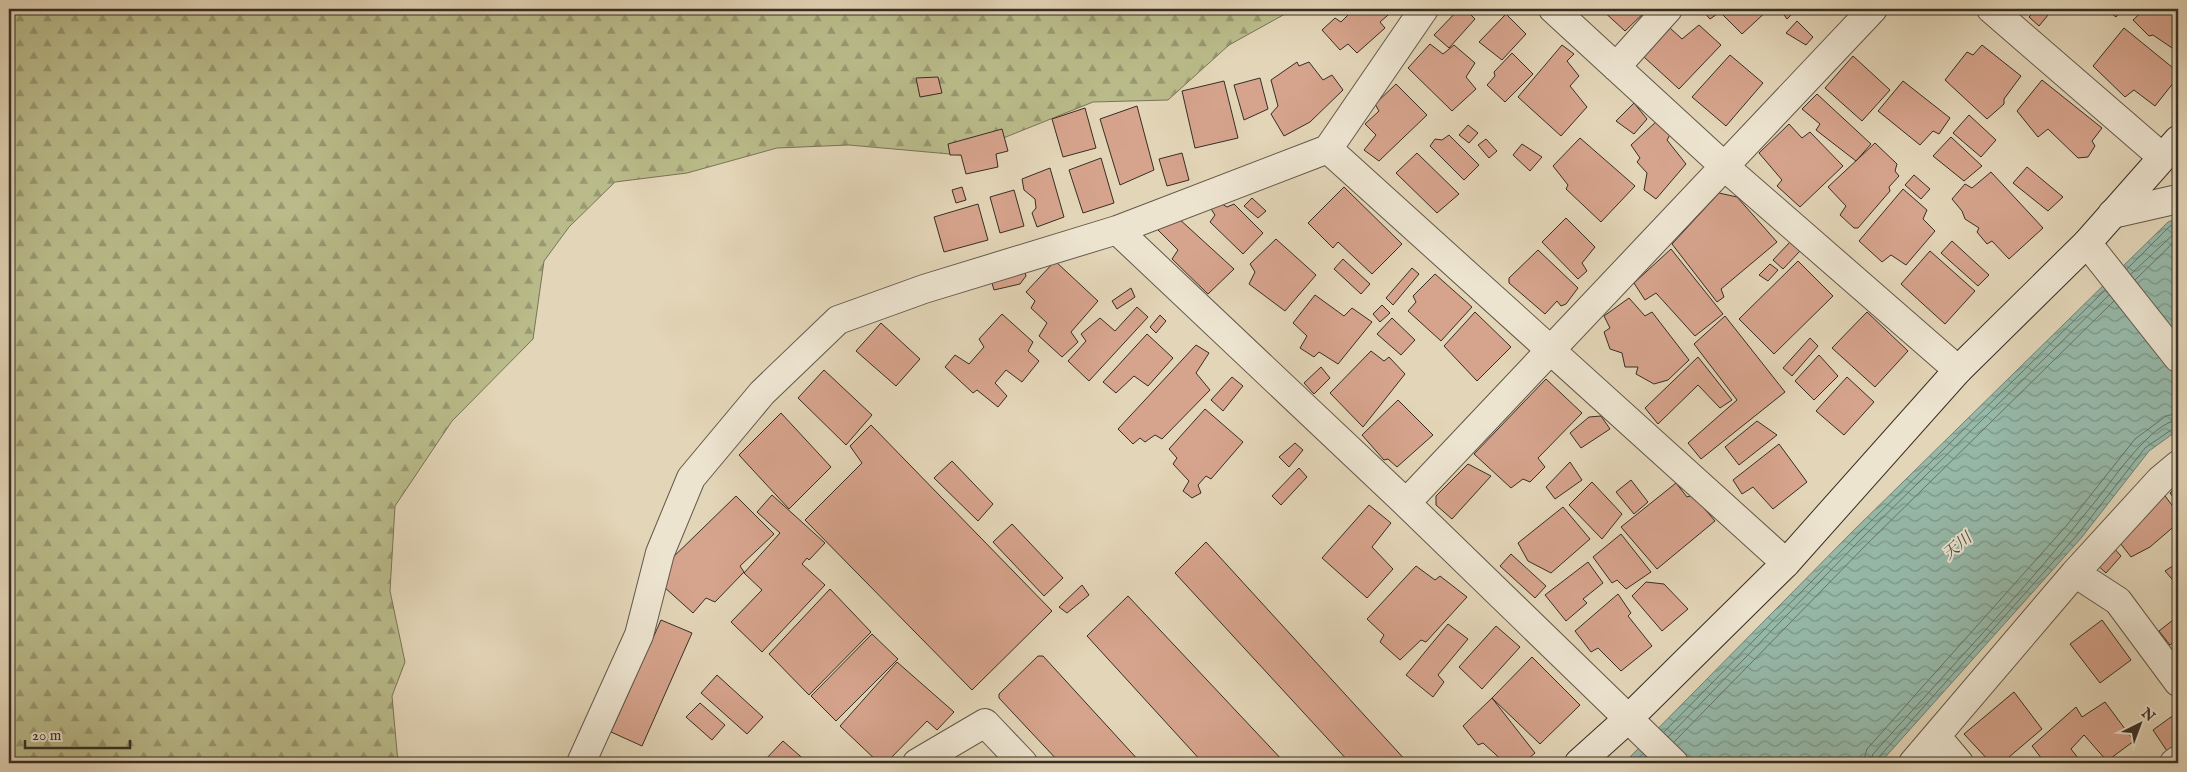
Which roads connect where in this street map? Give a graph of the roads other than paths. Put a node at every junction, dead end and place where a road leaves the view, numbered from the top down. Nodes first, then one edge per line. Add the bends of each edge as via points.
1 (1424, 9) edge
2 (1553, 9) edge
3 (1668, 9) edge
4 (1873, 9) edge
5 (1991, 9) edge
6 (1616, 67) junction
7 (1328, 149) junction
8 (2170, 149) edge
9 (1726, 167) junction
10 (2178, 199) edge
11 (2112, 214) junction
12 (1117, 230) junction
13 (2087, 243) junction
14 (1552, 350) junction
15 (2178, 358) edge
16 (1958, 370) junction
17 (2178, 464) edge
18 (1406, 503) junction
19 (1786, 563) junction
20 (2075, 573) junction
21 (2178, 682) edge
22 (1629, 718) junction
23 (1937, 737) junction
24 (2178, 760) edge
25 (581, 763) edge
26 (917, 763) edge
27 (1023, 763) edge
28 (1579, 763) edge
29 (1674, 763) edge
30 (1913, 763) edge
31 (1959, 763) edge
32 (2174, 763) edge

1 - 7 street
2 - 6 street
3 - 6 street
4 - 9 street
5 - 8 street
6 - 9 street
7 - 12 street
7 - 14 street
8 - 11 street
9 - 14 street
9 - 16 street
10 - 11 street
11 - 13 street
12 - 18 street
12 - 25 street via 924,289 838,320 762,393 691,478 660,553 639,635
13 - 15 street
13 - 16 street
14 - 18 street
14 - 19 street
16 - 19 street
17 - 20 street
18 - 22 street
19 - 22 street
20 - 21 street via 2118,601
20 - 23 street
22 - 28 street
22 - 29 street
23 - 30 street
23 - 31 street
24 - 32 street
26 - 27 street via 985,723

